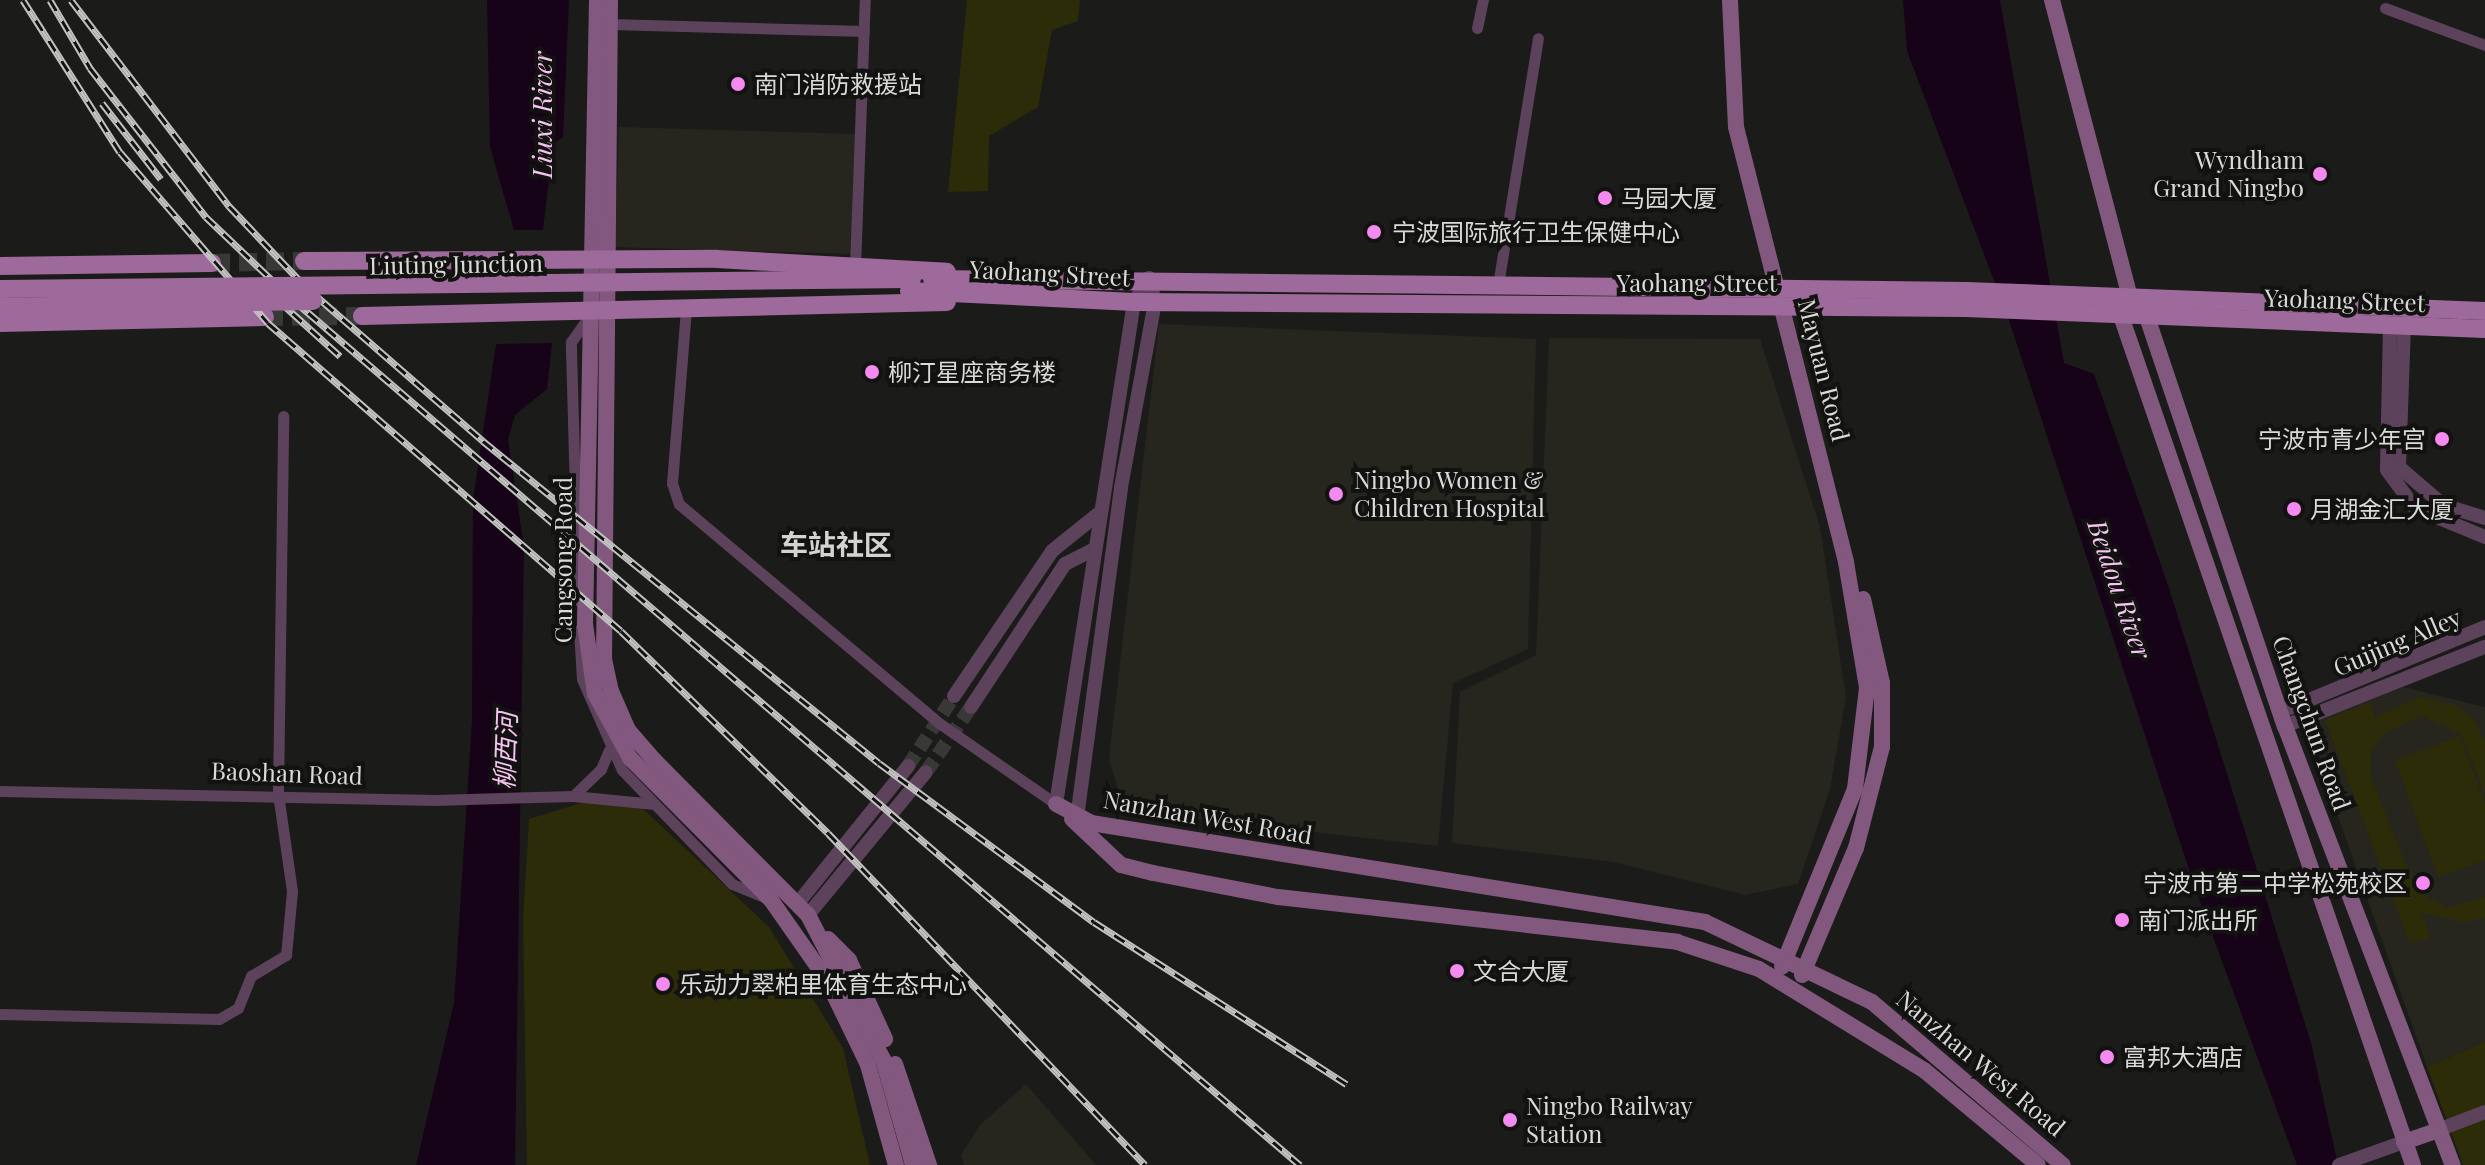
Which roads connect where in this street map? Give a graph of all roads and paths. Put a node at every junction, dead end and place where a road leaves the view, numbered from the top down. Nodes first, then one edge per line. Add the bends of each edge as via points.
1 (597, 0) edge
2 (610, 0) edge
3 (865, 0) edge
4 (1483, 0) edge
5 (1730, 0) edge
6 (2052, 0) edge
7 (2385, 8) dead end
8 (610, 24) junction
9 (1477, 28) dead end
10 (864, 31) junction
11 (1538, 38) dead end
12 (2485, 45) edge
13 (304, 261) tunnel mouth
14 (607, 261) junction
15 (212, 263) tunnel mouth
16 (0, 266) edge
17 (855, 267) junction
18 (1050, 278) junction
19 (1149, 278) junction
20 (911, 285) junction
21 (1498, 285) junction
22 (0, 289) edge
23 (1036, 296) junction
24 (2127, 296) junction
25 (1782, 299) junction
26 (1966, 300) junction
27 (1134, 302) junction
28 (1155, 302) junction
29 (0, 307) edge
30 (686, 309) junction
31 (605, 311) junction
32 (2485, 311) edge
33 (362, 316) tunnel mouth
34 (2121, 316) junction
35 (265, 317) tunnel mouth
36 (2147, 317) junction
37 (585, 322) dead end
38 (0, 323) edge
39 (2397, 325) junction
40 (2485, 329) edge
41 (283, 416) dead end
42 (1098, 514) junction
43 (2485, 518) edge
44 (2485, 537) edge
45 (1093, 550) junction
46 (1846, 562) junction
47 (2485, 627) edge
48 (2485, 647) edge
49 (954, 696) tunnel mouth
50 (971, 707) tunnel mouth
51 (2283, 719) junction
52 (609, 750) junction
53 (908, 766) tunnel mouth
54 (926, 772) tunnel mouth
55 (0, 791) edge
56 (278, 794) junction
57 (573, 796) junction
58 (655, 804) junction
59 (1056, 804) junction
60 (1077, 816) junction
61 (771, 900) junction
62 (807, 915) junction
63 (1786, 959) junction
64 (1806, 968) junction
65 (1776, 978) junction
66 (1796, 989) junction
67 (0, 1014) edge
68 (2485, 1112) edge
69 (2438, 1130) junction
70 (2404, 1142) junction
71 (896, 1165) edge
72 (913, 1165) edge
73 (929, 1165) edge
74 (2038, 1165) edge
75 (2063, 1165) edge
76 (2339, 1165) edge
77 (2413, 1165) edge
78 (2453, 1165) edge

1 - 61 main road, Cangsong Road via 587,657 601,712 630,758
2 - 8 main road, Cangsong Road
3 - 10 street
4 - 9 street
5 - 25 main road, Mayuan Road via 1736,127
6 - 24 main road, Changchun Road
7 - 12 street
8 - 10 street
8 - 14 main road, Cangsong Road
10 - 17 street
11 - 21 street
13 - 14 main road
14 - 17 main road
14 - 31 main road, Cangsong Road
15 - 16 main road
17 - 18 main road
18 - 19 main road, Yaohang Street
18 - 20 main road, Yaohang Street
19 - 21 main road, Yaohang Street
19 - 27 street
19 - 28 street
20 - 22 main road, Liuting Junction, bridge
20 - 23 main road, Yaohang Street
20 - 29 main road, Liuting Junction, bridge
21 - 25 main road, Yaohang Street
23 - 27 main road, Yaohang Street
23 - 30 main road
24 - 26 main road, Yaohang Street
24 - 32 main road, Yaohang Street
24 - 34 main road
24 - 36 main road, Changchun Road
25 - 26 main road, Yaohang Street
25 - 28 main road, Yaohang Street
25 - 46 main road, Mayuan Road
26 - 34 main road, Yaohang Street
27 - 28 main road, Yaohang Street
27 - 42 street
28 - 60 street via 1121,488
30 - 31 main road
30 - 59 street via 672,483 679,504 939,723
31 - 33 main road
31 - 62 main road, Cangsong Road via 604,659 611,691 628,730 654,760
34 - 36 main road, Yaohang Street
34 - 70 main road, Changchun Road
35 - 38 main road
36 - 39 main road, Yaohang Street
36 - 51 main road, Changchun Road
37 - 52 street via 571,342 582,679
39 - 40 main road, Yaohang Street
39 - 43 street via 2399,467 2443,505
39 - 44 street via 2387,470 2415,508
41 - 56 street
42 - 45 street
42 - 49 street via 1052,551
45 - 50 street via 1065,564
45 - 59 street
46 - 63 main road, Mayuan Road via 1867,688 1865,744 1839,839
46 - 64 main road, Mayuan Road via 1870,620 1882,683 1882,747 1856,848
47 - 51 street, Guijing Alley
48 - 51 street, Guijing Alley
51 - 69 main road, Changchun Road
52 - 57 street via 601,769
52 - 58 street
53 - 62 street
54 - 62 street
55 - 56 street, Baoshan Road
56 - 57 street, Baoshan Road via 435,800
56 - 67 street via 292,891 286,955 251,976 238,1008 199,1020
57 - 58 street, Baoshan Road
58 - 61 street via 732,884
59 - 60 main road, Nanzhan West Road
59 - 65 main road, Nanzhan West Road via 1121,865 1153,873 1278,897 1677,942
60 - 63 main road, Nanzhan West Road via 1705,922
61 - 71 main road, Cangsong Road via 827,980 868,1065
62 - 72 main road, Cangsong Road via 883,1059
62 - 73 main road via 849,960 874,1009
63 - 64 main road, Nanzhan West Road
63 - 65 main road, Mayuan Road
64 - 66 main road, Mayuan Road
64 - 75 main road, Nanzhan West Road via 1872,1002 1923,1040
65 - 66 main road, Nanzhan West Road
66 - 74 main road, Nanzhan West Road via 1924,1070
68 - 69 street
69 - 70 main road
69 - 78 main road, Changchun Road
70 - 76 street
70 - 77 main road, Changchun Road

